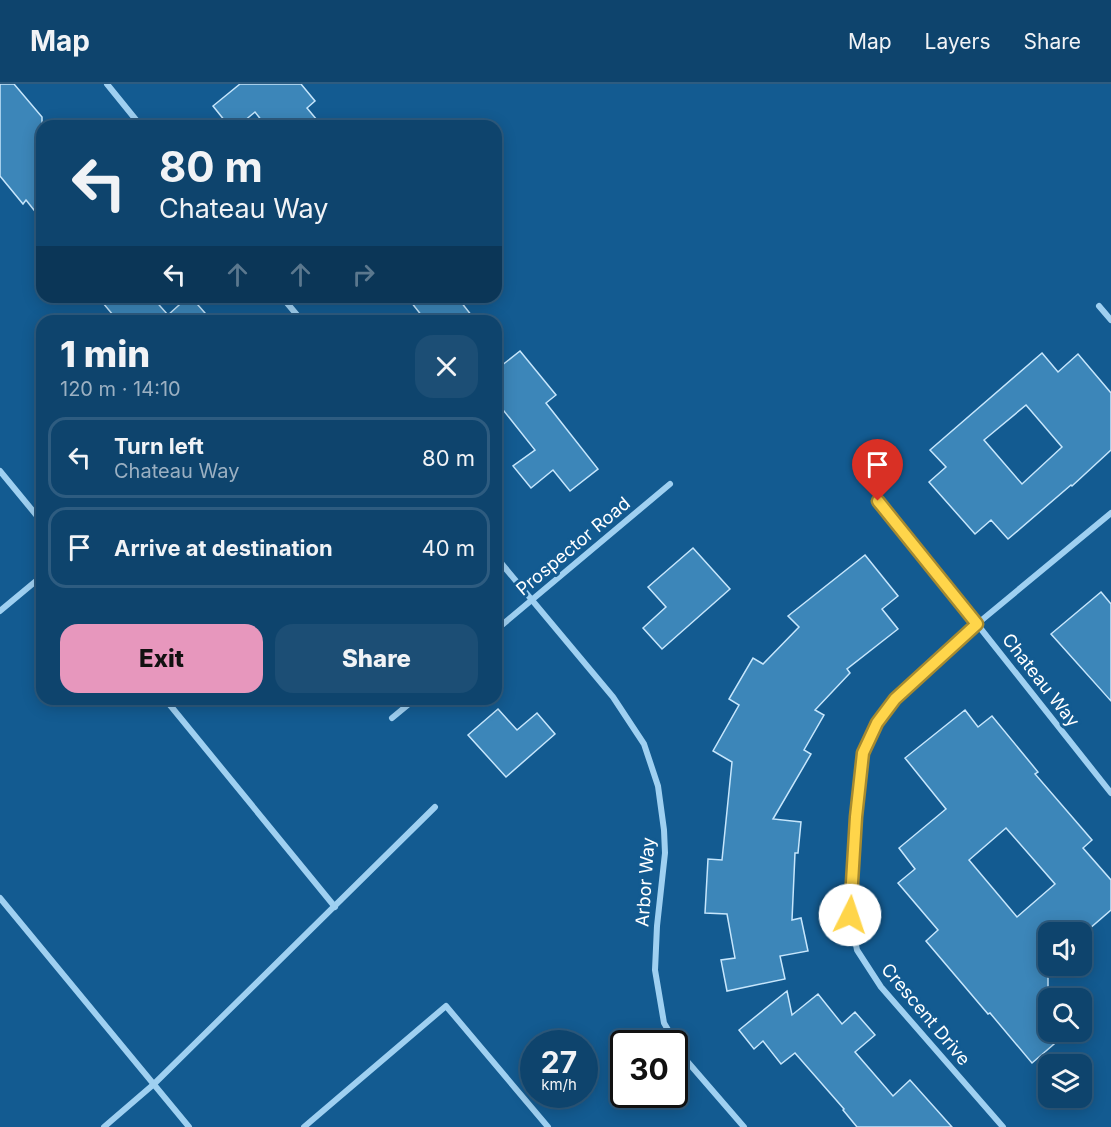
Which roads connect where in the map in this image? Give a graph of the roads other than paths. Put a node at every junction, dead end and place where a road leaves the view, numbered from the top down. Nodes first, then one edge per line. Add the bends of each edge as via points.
1 (107, 84) edge
2 (136, 120) edge
3 (287, 303) edge
4 (1099, 306) dead end
5 (297, 315) edge
6 (1111, 320) edge
7 (0, 471) edge
8 (670, 484) dead end
9 (878, 501) dead end
10 (1111, 513) edge
11 (36, 515) edge
12 (502, 564) edge
13 (36, 581) edge
14 (532, 600) junction
15 (0, 612) edge
16 (977, 624) junction
17 (502, 625) edge
18 (170, 705) edge
19 (409, 705) edge
20 (393, 718) dead end
21 (1111, 794) edge
22 (435, 807) dead end
23 (0, 898) edge
24 (334, 907) junction
25 (154, 1084) junction
26 (104, 1127) edge
27 (189, 1127) edge
28 (304, 1127) edge
29 (548, 1127) edge
30 (744, 1127) edge
31 (1003, 1127) edge

1 - 2 street
3 - 5 street
4 - 6 street
7 - 11 street
8 - 14 street, Prospector Road
9 - 16 street, Chateau Way
10 - 16 street, Crescent Drive
12 - 14 street, Arbor Way
13 - 15 street
14 - 17 street, Prospector Road
14 - 30 street, Arbor Way via 613,697 644,744 658,786 664,830 655,970 664,1023 686,1060
16 - 21 street, Chateau Way
16 - 31 street, Crescent Drive via 895,699 877,723 863,753 850,915 856,950 881,987
18 - 24 street
19 - 20 street
22 - 24 street
23 - 25 street
24 - 25 street
25 - 26 street
25 - 27 street
28 - 29 street via 446,1006

